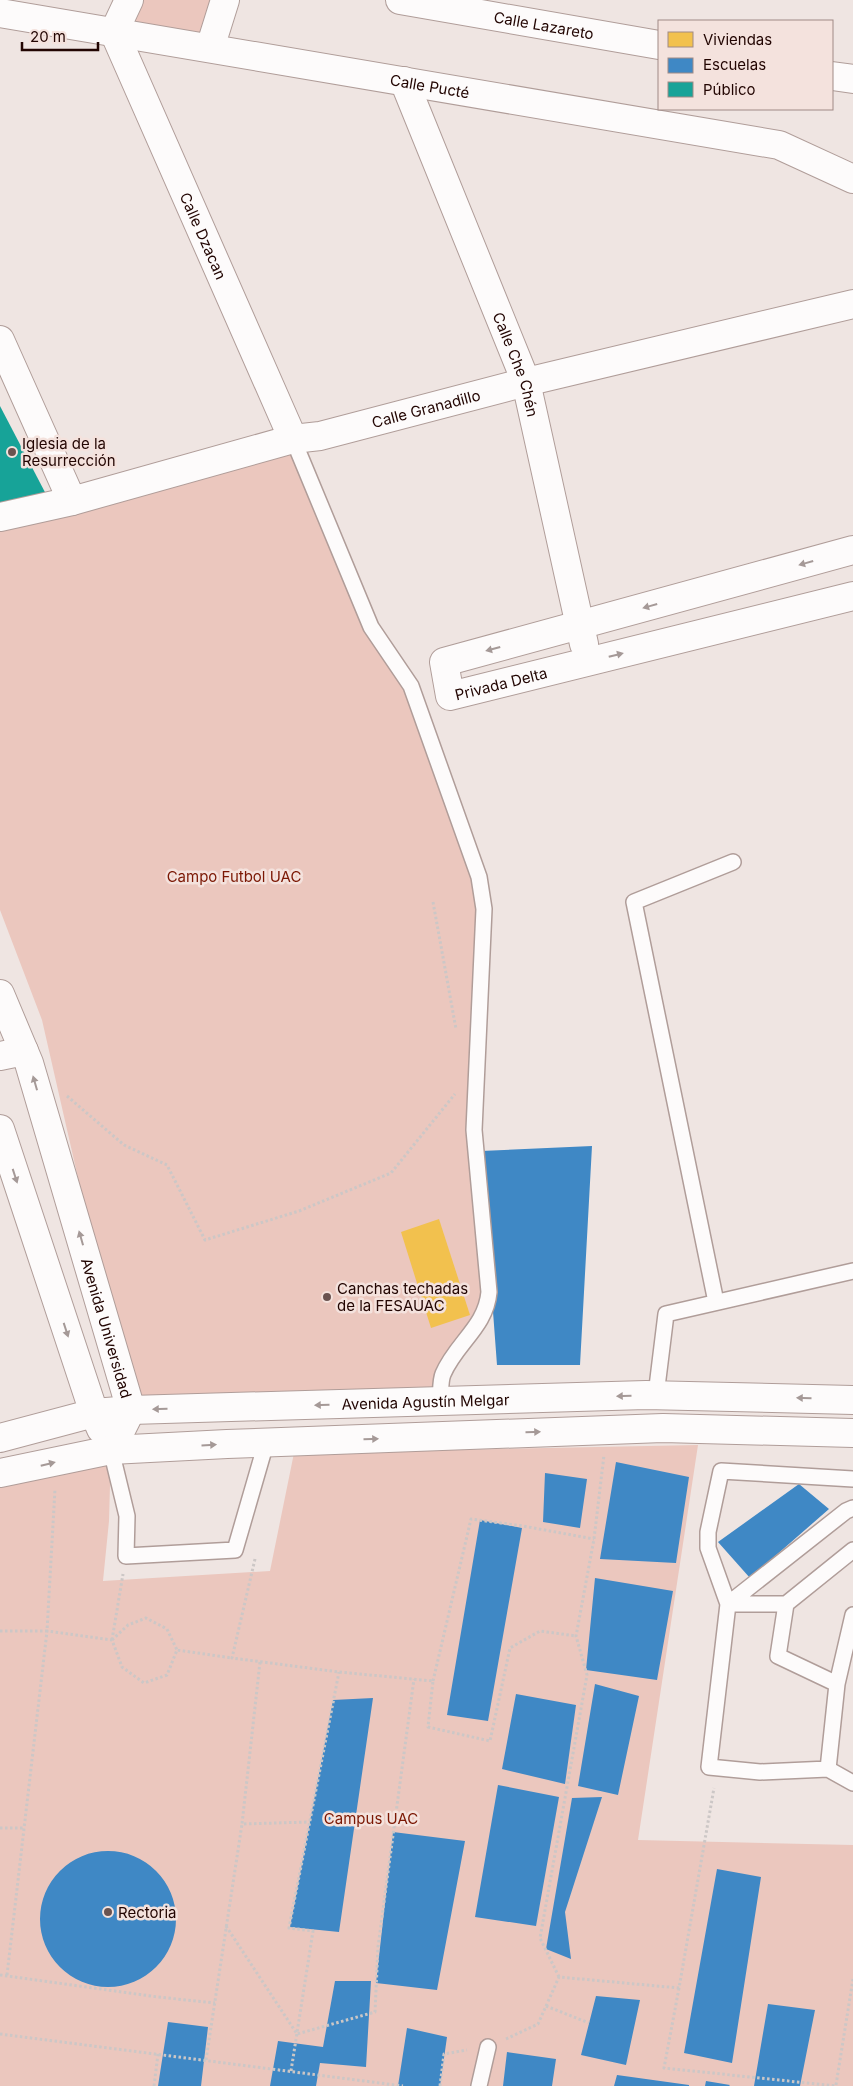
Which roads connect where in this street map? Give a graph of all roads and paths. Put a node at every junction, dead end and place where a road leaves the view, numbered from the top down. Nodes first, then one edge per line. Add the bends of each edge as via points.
1 (129, 0) edge
2 (225, 0) edge
3 (400, 0) edge
4 (0, 13) edge
5 (114, 32) junction
6 (658, 46) edge
7 (210, 48) junction
8 (833, 76) edge
9 (853, 79) edge
10 (404, 81) junction
11 (853, 179) edge
12 (853, 304) edge
13 (0, 340) edge
14 (526, 382) junction
15 (293, 439) junction
16 (72, 501) junction
17 (0, 517) edge
18 (853, 550) edge
19 (773, 572) junction
20 (731, 584) junction
21 (853, 596) edge
22 (797, 610) junction
23 (745, 623) junction
24 (579, 626) junction
25 (588, 662) junction
26 (733, 862) dead end
27 (433, 902) dead end
28 (0, 994) edge
29 (457, 1034) dead end
30 (12, 1053) edge
31 (459, 1088) dead end
32 (66, 1095) dead end
33 (0, 1129) edge
34 (853, 1271) edge
35 (716, 1302) junction
36 (656, 1395) junction
37 (853, 1400) edge
38 (440, 1401) junction
39 (131, 1410) junction
40 (94, 1412) junction
41 (607, 1430) junction
42 (853, 1433) edge
43 (0, 1438) edge
44 (266, 1443) junction
45 (111, 1450) junction
46 (56, 1462) junction
47 (0, 1473) edge
48 (853, 1479) edge
49 (853, 1508) edge
50 (594, 1539) junction
51 (853, 1550) edge
52 (256, 1555) dead end
53 (126, 1556) junction
54 (728, 1604) junction
55 (786, 1604) junction
56 (853, 1615) edge
57 (0, 1631) edge
58 (47, 1631) junction
59 (576, 1636) junction
60 (112, 1640) junction
61 (177, 1650) junction
62 (232, 1658) junction
63 (260, 1662) junction
64 (338, 1672) junction
65 (414, 1679) junction
66 (433, 1681) junction
67 (837, 1684) junction
68 (718, 1768) junction
69 (828, 1769) junction
70 (853, 1783) edge
71 (310, 1822) junction
72 (242, 1824) junction
73 (0, 1828) edge
74 (23, 1828) junction
75 (226, 1926) junction
76 (0, 1975) edge
77 (7, 1975) junction
78 (559, 1977) junction
79 (853, 1979) edge
80 (679, 1988) junction
81 (215, 2003) junction
82 (546, 2006) junction
83 (589, 2023) dead end
84 (0, 2034) edge
85 (297, 2034) junction
86 (488, 2047) junction
87 (158, 2054) junction
88 (206, 2060) junction
89 (291, 2071) junction
90 (836, 2085) edge
91 (154, 2086) edge
92 (403, 2086) edge
93 (440, 2086) edge
94 (479, 2086) edge

1 - 5 street
2 - 7 street
3 - 6 street, Calle Lazareto
4 - 5 street, Calle Pucté
5 - 7 street, Calle Pucté
5 - 15 street, Calle Dzacan
7 - 10 street, Calle Pucté
8 - 9 street
10 - 11 street, Calle Pucté via 779,145
10 - 14 street, Calle Che Chén
12 - 14 street, Calle Granadillo
13 - 16 street
14 - 15 street, Calle Granadillo via 320,436
14 - 24 street, Calle Che Chén
15 - 16 street, Calle Granadillo
15 - 38 lane via 371,627 411,686 479,877 484,909 474,1130 488,1306 442,1375
16 - 17 street, Calle Granadillo
18 -> 19 street, Privada Delta
19 - 20 street, Privada Delta
19 - 22 street
20 - 23 street
20 -> 24 street, Privada Delta
21 - 22 street, Privada Delta
22 - 23 street, Privada Delta
25 -> 23 street, Privada Delta
24 - 25 street, Calle Che Chén
24 -> 25 street, Privada Delta via 444,662 450,696
26 - 35 lane via 634,902
27 - 29 path
28 - 30 street, Avenida Universidad
39 -> 30 street, Avenida Universidad via 29,1063
31 - 32 path via 391,1173 299,1212 205,1240 167,1165 124,1146
33 -> 40 street
34 - 35 lane
35 - 36 lane via 666,1314
37 -> 36 street, Avenida Agustín Melgar
36 -> 38 street, Avenida Agustín Melgar
38 -> 39 street, Avenida Agustín Melgar
39 - 40 street, Avenida Agustín Melgar
39 - 45 street, Avenida Universidad
40 - 43 street, Avenida Agustín Melgar
40 - 45 street
41 - 42 street via 663,1428
44 -> 41 street
41 - 50 path
45 -> 44 street
44 - 53 lane via 235,1550
45 - 46 street
45 - 53 lane via 127,1516
47 -> 46 street
46 - 58 path
48 - 54 lane via 721,1471 708,1532 708,1548
49 - 54 lane
50 - 59 path
50 - 66 path via 471,1519
51 - 55 lane
52 - 62 path
53 - 60 path
54 - 55 lane
54 - 68 lane via 709,1766
55 - 67 lane via 778,1656
56 - 67 lane
57 - 58 path
58 - 60 path
58 - 74 path
59 - 66 path via 540,1631 510,1648 490,1741 428,1727
59 - 78 path via 588,1675 540,1938
60 - 61 path via 128,1625 146,1618 167,1629
60 - 61 path via 122,1666 144,1683 167,1675
61 - 62 path
62 - 63 path
63 - 64 path
63 - 72 path
64 - 65 path
64 - 71 path
65 - 66 path
65 - 85 path via 378,1947 375,2012
67 - 69 lane
68 - 69 lane via 760,1772
68 - 80 path
69 - 70 lane
71 - 72 path
71 - 85 path via 289,1928 313,1932
72 - 75 path
73 - 74 path
74 - 77 path
75 - 81 path
75 - 85 path
76 - 77 path
77 - 81 path
78 - 80 path
78 - 82 path
79 - 90 path
80 - 90 path via 664,2068
81 - 88 path
82 - 83 path
82 - 86 path via 538,2024
84 - 87 path
85 - 89 path
86 - 93 path via 444,2054
86 - 94 lane
87 - 88 path
87 - 91 path
88 - 89 path
89 - 92 path

